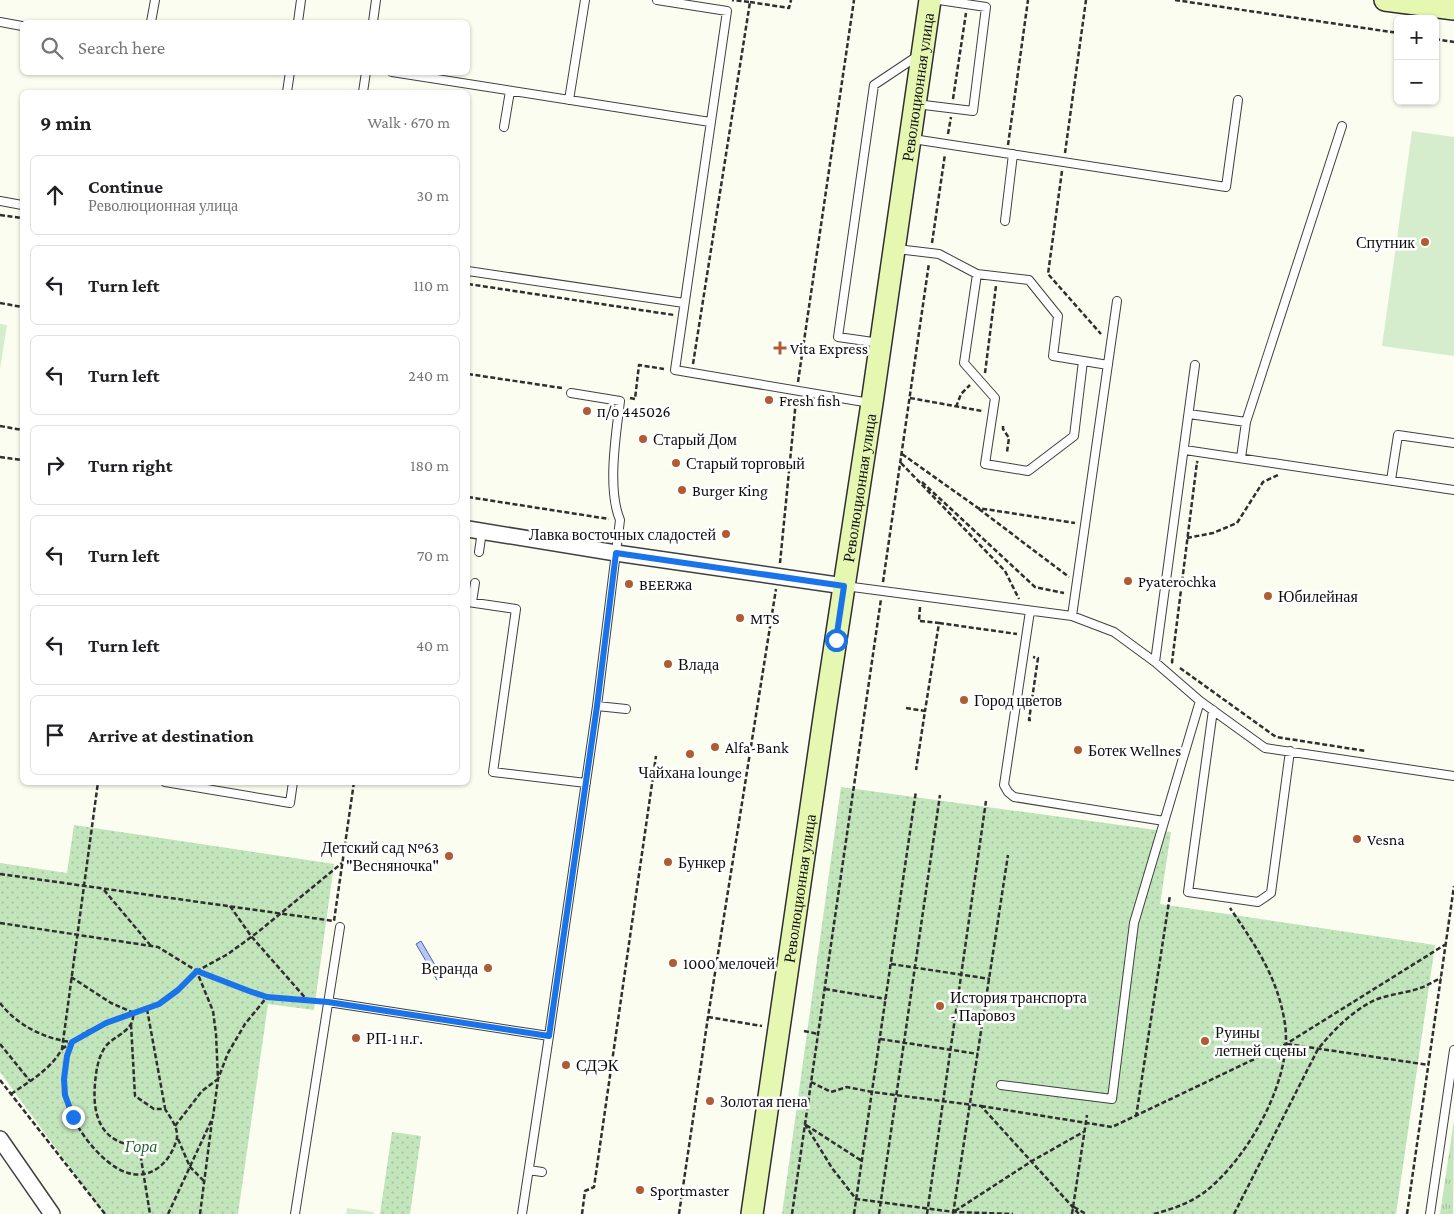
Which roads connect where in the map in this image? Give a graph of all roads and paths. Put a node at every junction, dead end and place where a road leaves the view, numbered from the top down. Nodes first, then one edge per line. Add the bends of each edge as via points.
1 (155, 0) edge
2 (301, 0) edge
3 (376, 0) edge
4 (585, 0) edge
5 (657, 0) edge
6 (732, 0) edge
7 (791, 0) edge
8 (854, 0) edge
9 (930, 0) edge
10 (939, 0) edge
11 (1028, 0) edge
12 (1086, 0) edge
13 (1175, 0) edge
14 (1385, 0) edge
15 (750, 2) junction
16 (967, 4) junction
17 (1454, 9) edge
18 (151, 20) edge
19 (298, 20) edge
20 (373, 20) edge
21 (0, 22) edge
22 (20, 26) edge
23 (1394, 33) edge
24 (1439, 40) edge
25 (1454, 42) edge
26 (923, 52) junction
27 (290, 75) edge
28 (366, 75) edge
29 (411, 75) edge
30 (287, 90) edge
31 (363, 90) edge
32 (510, 91) junction
33 (569, 100) junction
34 (1238, 100) dead end
35 (916, 104) junction
36 (952, 108) junction
37 (710, 122) junction
38 (1342, 126) dead end
39 (504, 127) dead end
40 (911, 139) junction
41 (947, 144) junction
42 (1010, 154) junction
43 (1064, 162) junction
44 (0, 201) edge
45 (20, 205) edge
46 (0, 215) edge
47 (20, 218) edge
48 (1005, 221) dead end
49 (894, 248) junction
50 (931, 253) junction
51 (470, 271) edge
52 (977, 274) junction
53 (997, 277) junction
54 (470, 284) edge
55 (1117, 301) dead end
56 (0, 303) edge
57 (684, 303) junction
58 (20, 306) edge
59 (682, 316) junction
60 (881, 343) junction
61 (1111, 344) junction
62 (1083, 361) junction
63 (1108, 365) junction
64 (1195, 365) dead end
65 (675, 370) junction
66 (692, 373) junction
67 (470, 374) edge
68 (978, 379) junction
69 (797, 390) junction
70 (569, 391) joint
71 (625, 398) dead end
72 (910, 398) junction
73 (872, 404) junction
74 (956, 407) junction
75 (992, 413) junction
76 (1189, 414) junction
77 (1246, 422) junction
78 (0, 426) edge
79 (20, 430) edge
80 (1454, 443) edge
81 (1185, 450) junction
82 (1007, 452) dead end
83 (902, 454) junction
84 (0, 457) edge
85 (1241, 458) junction
86 (20, 460) edge
87 (901, 462) junction
88 (1206, 464) dead end
89 (1270, 473) dead end
90 (1391, 480) junction
91 (1454, 490) edge
92 (470, 497) edge
93 (978, 508) junction
94 (620, 520) junction
95 (1085, 525) junction
96 (475, 530) edge
97 (1187, 538) junction
98 (479, 552) dead end
99 (616, 553) junction
100 (778, 577) junction
101 (475, 583) dead end
102 (1077, 583) junction
103 (844, 586) junction
104 (882, 591) junction
105 (1075, 594) junction
106 (470, 602) edge
107 (1027, 610) junction
108 (1072, 616) junction
109 (919, 620) dead end
110 (939, 624) junction
111 (1155, 662) junction
112 (1200, 701) junction
113 (597, 706) junction
114 (626, 708) dead end
115 (906, 708) dead end
116 (1213, 710) junction
117 (925, 712) junction
118 (1290, 751) junction
119 (1370, 752) dead end
120 (656, 756) dead end
121 (916, 770) dead end
122 (1454, 776) edge
123 (586, 783) junction
124 (98, 785) edge
125 (184, 785) edge
126 (293, 785) edge
127 (354, 785) edge
128 (916, 791) dead end
129 (940, 795) dead end
130 (986, 801) dead end
131 (1164, 821) junction
132 (1008, 855) dead end
133 (342, 863) junction
134 (0, 874) edge
135 (83, 886) junction
136 (1454, 886) edge
137 (103, 889) junction
138 (1170, 894) dead end
139 (1222, 897) junction
140 (230, 906) junction
141 (279, 913) junction
142 (0, 923) edge
143 (340, 927) dead end
144 (77, 935) junction
145 (251, 936) junction
146 (1446, 944) junction
147 (151, 946) junction
148 (891, 964) junction
149 (915, 968) junction
150 (197, 971) junction
151 (962, 975) junction
152 (71, 977) junction
153 (1441, 978) junction
154 (990, 979) junction
155 (825, 989) junction
156 (267, 997) junction
157 (886, 999) junction
158 (308, 1001) junction
159 (328, 1002) junction
160 (0, 1003) edge
161 (147, 1009) junction
162 (134, 1013) junction
163 (708, 1018) junction
164 (131, 1024) junction
165 (764, 1026) dead end
166 (804, 1031) dead end
167 (818, 1034) junction
168 (549, 1036) junction
169 (880, 1039) junction
170 (63, 1041) junction
171 (72, 1042) junction
172 (904, 1043) junction
173 (0, 1044) edge
174 (1286, 1044) junction
175 (62, 1049) junction
176 (1318, 1049) junction
177 (951, 1050) junction
178 (1454, 1050) edge
179 (978, 1054) junction
180 (1429, 1065) junction
181 (218, 1079) junction
182 (0, 1080) edge
183 (30, 1081) junction
184 (811, 1082) junction
185 (1001, 1085) dead end
186 (872, 1092) junction
187 (10, 1094) junction
188 (896, 1094) junction
189 (943, 1100) junction
190 (970, 1104) junction
191 (981, 1106) junction
192 (165, 1109) junction
193 (1087, 1114) dead end
194 (1136, 1116) junction
195 (213, 1117) junction
196 (1086, 1123) junction
197 (805, 1124) junction
198 (175, 1126) junction
199 (1085, 1131) junction
200 (178, 1137) junction
201 (0, 1140) edge
202 (862, 1161) junction
203 (1032, 1162) junction
204 (190, 1167) junction
205 (529, 1170) junction
206 (542, 1172) dead end
207 (143, 1175) junction
208 (204, 1181) junction
209 (856, 1199) junction
210 (880, 1202) junction
211 (1073, 1206) junction
212 (928, 1209) junction
213 (953, 1213) edge
214 (52, 1214) edge
215 (105, 1214) edge
216 (150, 1214) edge
217 (168, 1214) edge
218 (200, 1214) edge
219 (296, 1214) edge
220 (522, 1214) edge
221 (582, 1214) edge
222 (679, 1214) edge
223 (752, 1214) edge
224 (792, 1214) edge
225 (854, 1214) edge
226 (879, 1214) edge
227 (928, 1214) edge
228 (1014, 1214) edge
229 (1072, 1214) edge
230 (1079, 1214) edge
231 (1086, 1214) edge
232 (1154, 1214) edge
233 (1234, 1214) edge
234 (1408, 1214) edge
235 (1430, 1214) edge

1 - 18 lane
2 - 19 lane
3 - 20 lane
4 - 33 lane
5 - 37 lane via 727,11
6 - 15 path
7 - 15 path via 789,8
8 - 69 path
9 - 26 main road, Революционная улица
10 - 16 lane
11 - 42 path
12 - 43 path
13 - 23 path
14 - 17 main road
15 - 66 path
16 - 36 path
16 - 36 lane via 986,7 973,111
21 - 22 lane
24 - 25 path
26 - 35 main road, Революционная улица
26 - 60 lane via 874,85 839,327 838,337
27 - 30 lane
28 - 31 lane
29 - 32 lane
32 - 33 lane
32 - 39 lane
33 - 37 lane
34 - 43 lane via 1226,187
35 - 36 lane
35 - 40 main road, Революционная улица
36 - 41 path
37 - 57 lane
38 - 77 lane
40 - 41 lane
40 - 49 main road, Революционная улица
41 - 42 lane
41 - 50 path
42 - 43 lane
42 - 48 lane
43 - 61 path via 1048,274
44 - 45 lane
46 - 47 path
49 - 50 lane
49 - 60 main road, Революционная улица
50 - 52 lane
50 - 72 path
51 - 57 lane
52 - 53 lane
52 - 68 lane via 964,363
53 - 62 lane via 1029,280 1058,316 1052,356
53 - 68 path via 985,374
54 - 59 path
55 - 61 lane
56 - 58 path
57 - 59 lane
59 - 65 lane
60 - 73 main road, Революционная улица
61 - 63 lane
62 - 63 lane
62 - 75 lane via 1074,436 1028,471 985,464
63 - 95 lane
64 - 76 lane
65 - 66 lane
65 - 71 path via 639,365 634,399
66 - 69 lane
67 - 70 path
68 - 74 path via 967,386
68 - 75 lane via 994,398
69 - 73 lane
69 - 100 path
70 - 94 lane via 620,401 614,507
72 - 74 path
72 - 83 path
73 - 103 main road, Революционная улица
74 - 75 path
75 - 82 path via 1002,415 1003,429 1009,438
76 - 77 lane
76 - 81 lane
77 - 85 lane
78 - 79 path
80 - 90 lane via 1398,435
81 - 85 lane
81 - 111 lane
83 - 87 path
83 - 93 path
84 - 86 path
85 - 90 lane
87 - 104 path
87 - 105 path via 1035,587
87 - 107 path via 1005,571
88 - 97 path via 1197,462
89 - 97 path via 1279,474 1263,482 1237,522 1212,533
90 - 91 lane
92 - 94 path
93 - 95 path
93 - 102 path
94 - 99 lane
95 - 102 lane
96 - 98 lane
96 - 99 street
97 - 119 path via 1172,662 1276,737
99 - 100 street
99 - 113 lane
100 - 103 street
100 - 163 path
101 - 106 lane
102 - 105 lane
103 - 104 lane
103 - 223 main road, Революционная улица
104 - 107 lane
104 - 155 path
105 - 108 lane
106 - 123 lane via 516,609 493,772
107 - 108 lane
107 - 110 path via 1021,634
107 - 131 lane via 1004,785 1008,792 1014,797
108 - 111 lane via 1114,632
109 - 110 path
110 - 117 path
111 - 112 lane
112 - 116 lane
112 - 131 lane
113 - 114 lane
113 - 123 lane
115 - 117 path
116 - 118 lane via 1265,748
116 - 139 lane via 1188,892
117 - 121 path
118 - 122 lane
118 - 139 lane via 1272,893 1258,902
120 - 221 path via 594,1187 585,1191
123 - 168 lane
124 - 135 path
125 - 126 lane via 290,803
127 - 133 path
128 - 148 path
129 - 149 path
130 - 151 path
131 - 185 lane via 1134,923 1112,1099
132 - 154 path
133 - 141 path
133 - 141 path via 334,921
134 - 135 path
135 - 137 path
135 - 144 path
136 - 146 path
137 - 140 path
137 - 147 path
138 - 194 path
139 - 174 path via 1266,964 1285,1026
140 - 141 path
140 - 145 path
141 - 145 path
142 - 144 path
143 - 159 lane
144 - 147 path
144 - 152 path
145 - 150 path via 228,954
145 - 158 path
146 - 153 path
146 - 174 path
147 - 150 path
148 - 149 path
148 - 157 path
149 - 151 path
149 - 172 path
150 - 156 path
150 - 161 path via 178,990
150 - 181 path via 213,1011
151 - 154 path
151 - 177 path
152 - 162 path via 111,1003
152 - 170 path
153 - 176 path via 1419,989 1371,1002 1352,1014
153 - 180 path
154 - 179 path
155 - 157 path
155 - 167 path
156 - 158 path
156 - 181 path via 245,1024
157 - 169 path
158 - 159 path
159 - 168 lane
159 - 219 lane
160 - 170 path via 20,1022 50,1038
161 - 162 path
161 - 192 path
162 - 164 path
162 - 171 path via 106,1023
163 - 165 path
163 - 222 path
164 - 192 path via 135,1096 154,1109
164 - 207 path via 106,1046 99,1060 94,1109 100,1123 112,1137 126,1145 140,1146
166 - 167 path
167 - 184 path
168 - 205 lane
169 - 172 path
169 - 186 path
170 - 171 path
170 - 175 path
171 - 175 path
171 - 207 path via 64,1079 65,1095 73,1117 95,1149 112,1164 128,1173
172 - 177 path
172 - 188 path
173 - 183 path
174 - 176 path
174 - 194 path
174 - 232 path via 1272,1102 1238,1158 1205,1192 1182,1205
175 - 183 path via 55,1061
176 - 180 path
176 - 233 path
177 - 179 path
177 - 189 path
178 - 235 lane
179 - 190 path
180 - 234 path
181 - 195 path
181 - 198 path via 202,1091
182 - 187 path
183 - 187 path
184 - 186 path via 831,1092 847,1087
184 - 197 path
186 - 188 path
186 - 202 path
187 - 215 path
188 - 189 path
188 - 210 path
189 - 190 path
189 - 212 path
190 - 191 path
190 - 213 path
191 - 196 path
191 - 203 path
192 - 198 path
193 - 196 path
194 - 196 path via 1112,1127
195 - 204 path
195 - 208 path
196 - 199 path
197 - 202 path
197 - 209 path
197 - 224 path
198 - 200 path
199 - 203 path
199 - 211 path
200 - 204 path
200 - 207 path via 165,1164
201 - 214 street
202 - 209 path
203 - 211 path
203 - 213 path
204 - 208 path
204 - 217 path
205 - 206 lane
205 - 220 lane
207 - 216 path
208 - 218 path
209 - 210 path
209 - 225 path
210 - 212 path
210 - 226 path
211 - 229 path
211 - 230 path
211 - 231 path
212 - 213 path
212 - 227 path
213 - 228 path

